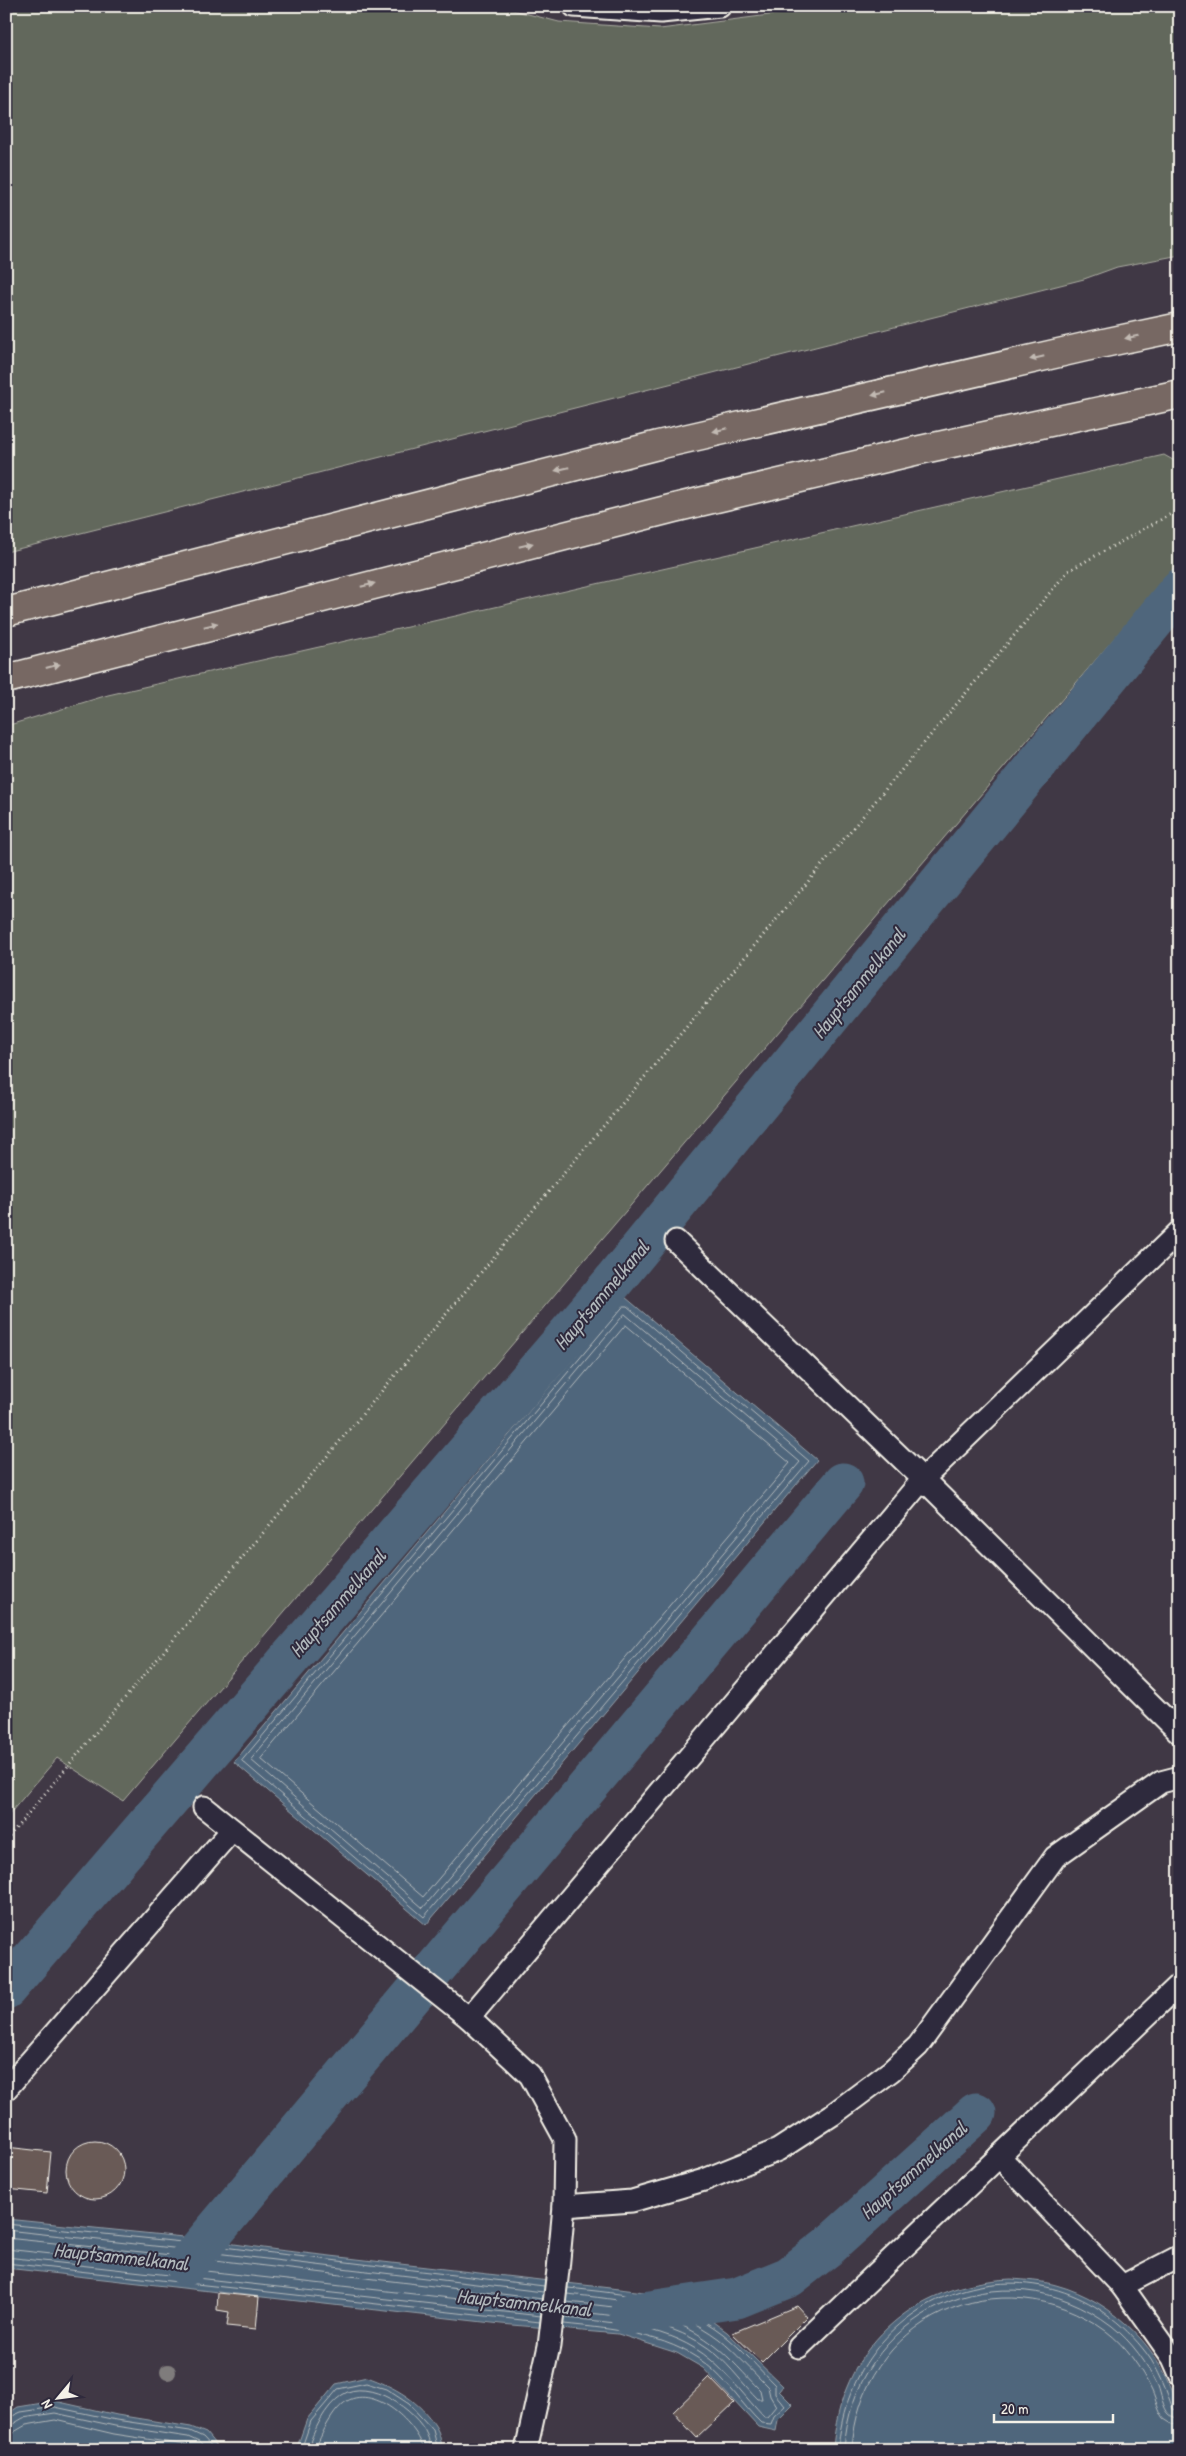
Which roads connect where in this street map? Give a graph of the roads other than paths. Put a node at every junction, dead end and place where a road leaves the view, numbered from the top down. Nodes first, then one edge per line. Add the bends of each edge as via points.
1 (574, 6) edge
2 (720, 6) edge
3 (1180, 328) edge
4 (1180, 394) edge
5 (6, 612) edge
6 (6, 679) edge
7 (1180, 1232) edge
8 (676, 1241) dead end
9 (923, 1479) junction
10 (1180, 1733) edge
11 (1180, 1777) edge
12 (204, 1808) dead end
13 (232, 1830) junction
14 (1180, 1984) edge
15 (469, 2018) junction
16 (6, 2089) edge
17 (998, 2156) junction
18 (564, 2206) junction
19 (1180, 2256) edge
20 (1122, 2286) junction
21 (799, 2347) dead end
22 (1180, 2374) edge
23 (526, 2450) edge

1 - 2 lane via 661,12
3 -> 5 highway via 658,445
6 -> 4 highway via 674,508 915,451
7 - 9 lane
8 - 9 lane
9 - 10 lane
9 - 15 lane
11 - 18 lane via 1161,1782 1055,1857 918,2046 891,2071 832,2115 778,2150 704,2180 632,2201
12 - 13 lane
13 - 15 lane
13 - 16 lane
14 - 17 lane
15 - 18 lane via 530,2075 565,2139
17 - 20 lane
17 - 21 lane
18 - 23 lane via 549,2346
19 - 20 lane
20 - 22 lane

